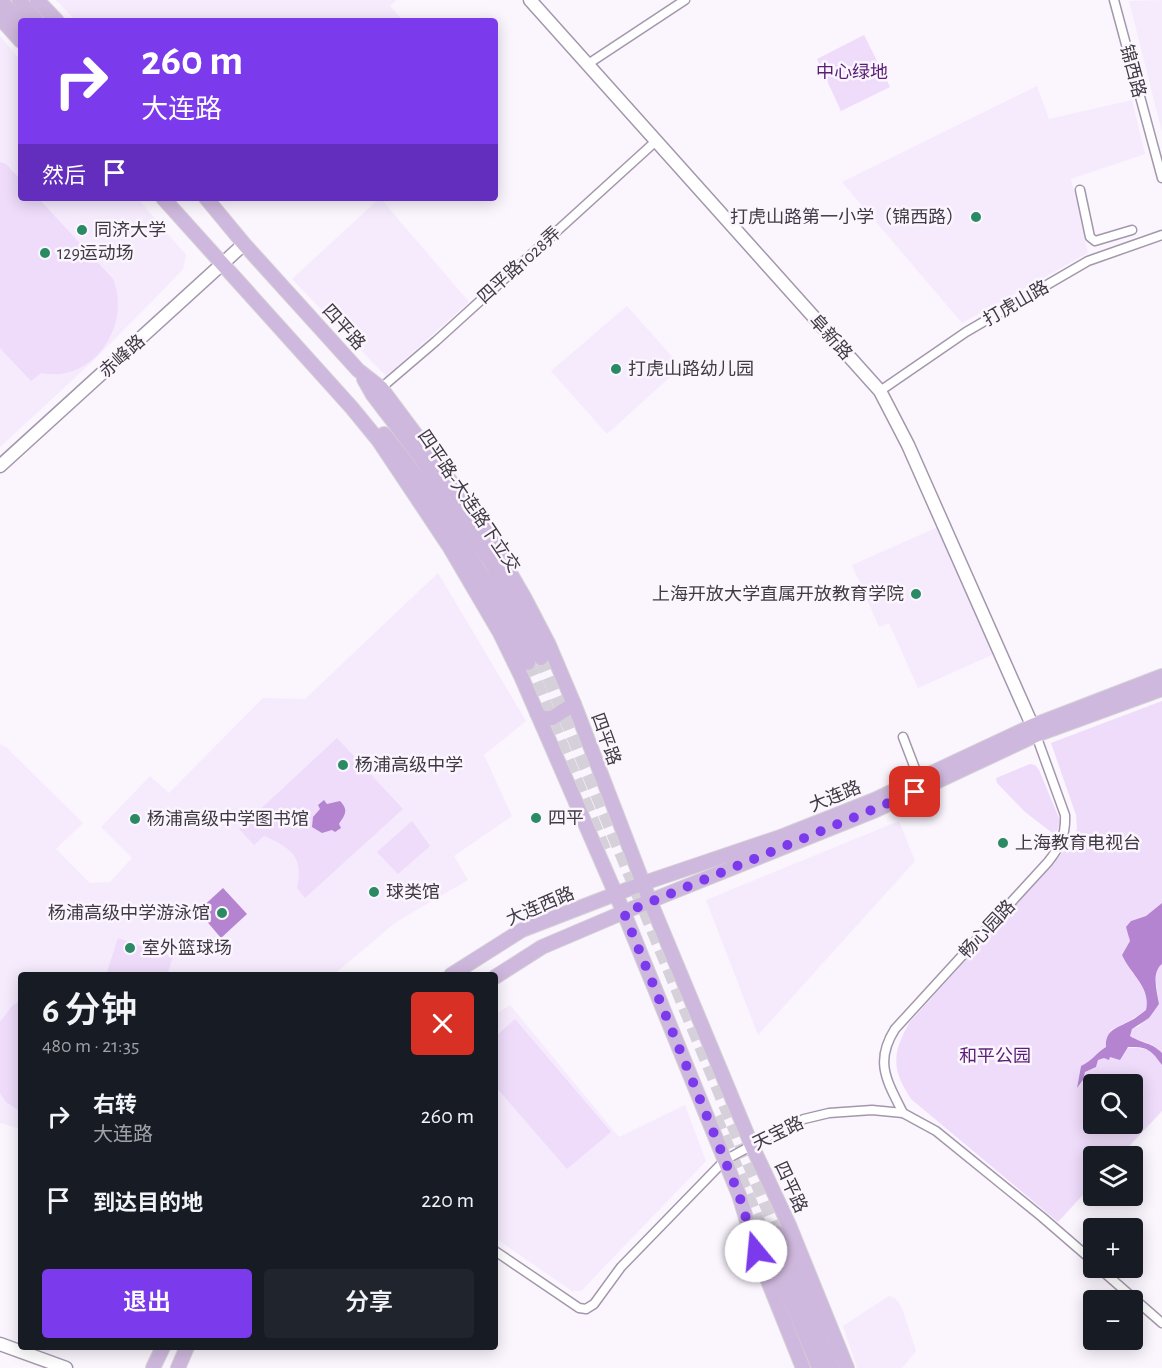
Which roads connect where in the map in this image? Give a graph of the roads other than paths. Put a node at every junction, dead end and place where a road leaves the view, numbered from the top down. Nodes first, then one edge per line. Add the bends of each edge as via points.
1 (0, 0) edge
2 (19, 0) edge
3 (37, 0) edge
4 (530, 0) edge
5 (685, 0) edge
6 (1114, 0) edge
7 (0, 18) edge
8 (34, 18) edge
9 (54, 18) edge
10 (18, 20) edge
11 (18, 38) edge
12 (588, 64) junction
13 (656, 141) junction
14 (1162, 177) edge
15 (1080, 190) dead end
16 (166, 201) edge
17 (208, 201) edge
18 (1132, 230) dead end
19 (1162, 235) edge
20 (244, 244) junction
21 (223, 264) junction
22 (358, 370) junction
23 (381, 388) junction
24 (880, 391) junction
25 (352, 408) junction
26 (0, 466) edge
27 (1162, 676) edge
28 (1162, 688) edge
29 (574, 704) junction
30 (537, 713) junction
31 (1034, 730) junction
32 (903, 737) dead end
33 (918, 779) junction
34 (644, 883) junction
35 (616, 895) junction
36 (650, 901) junction
37 (624, 913) junction
38 (456, 972) edge
39 (498, 975) edge
40 (903, 1113) junction
41 (752, 1146) junction
42 (725, 1160) junction
43 (778, 1233) tunnel mouth
44 (764, 1236) tunnel mouth
45 (498, 1253) edge
46 (1083, 1253) edge
47 (1110, 1278) edge
48 (1162, 1323) edge
49 (0, 1344) edge
50 (162, 1350) edge
51 (186, 1350) edge
52 (66, 1368) edge
53 (153, 1368) edge
54 (178, 1368) edge
55 (803, 1368) edge
56 (819, 1368) edge
57 (832, 1368) edge
58 (847, 1368) edge

1 - 10 main road
2 - 8 main road
3 - 9 main road
4 - 12 street, 阜新路
5 - 12 street
6 - 14 street, 锦西路
7 - 11 main road
12 - 13 street, 阜新路
13 - 23 street, 四平路1028弄
13 - 24 street, 阜新路
15 - 18 street via 1090,237 1095,241
16 - 21 main road
17 - 20 main road, 四平路
19 - 24 street, 打虎山路 via 1088,261 966,332
20 - 21 street, 赤峰路
20 - 22 main road, 四平路
21 - 25 main road
21 - 26 street, 赤峰路
22 - 23 main road, 四平路
22 - 25 main road, 四平路-大连路下立交 via 490,561 535,660 423,484 373,422
23 - 29 main road, 四平路 via 478,518 529,606
24 - 31 street, 阜新路 via 913,455
25 - 30 main road via 379,441 455,556 500,633
27 - 31 main road, 大连路
28 - 31 main road, 大连路
29 - 30 main road via 552,718 542,718
29 - 34 main road, 四平路
30 - 35 main road
31 - 33 main road, 大连路
31 - 36 main road, 大连路 via 876,810
31 - 40 street, 畅心园路 via 1065,815 1061,845 887,1041 883,1055 887,1082
32 - 33 street
33 - 34 main road, 大连路 via 783,836
34 - 35 main road, 大连路
34 - 36 main road, 四平路
35 - 37 main road
35 - 38 main road, 大连西路 via 522,930
36 - 37 main road, 大连路
36 - 41 main road, 四平路
37 - 39 main road via 542,947
37 - 42 main road
40 - 41 street, 天宝路 via 829,1113 804,1119
40 - 46 street, 天宝路 via 936,1131
41 - 42 street, 天宝路
41 - 58 main road, 四平路
42 - 45 street, 天宝路 via 621,1267 586,1309
42 - 55 main road
43 - 57 main road
44 - 56 main road
47 - 48 street
49 - 52 street
50 - 53 main road
51 - 54 main road

